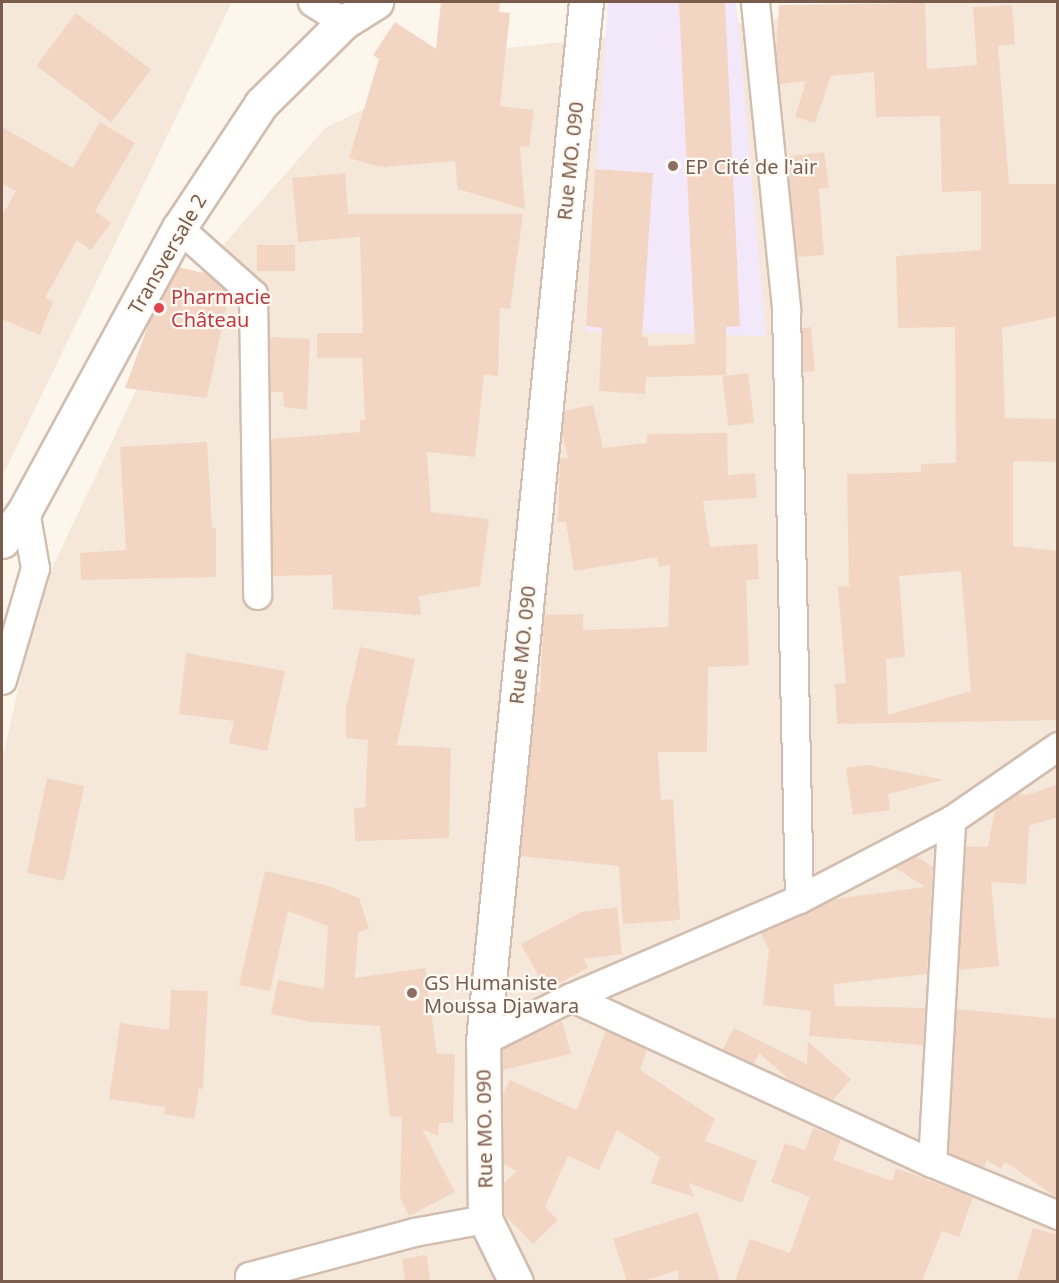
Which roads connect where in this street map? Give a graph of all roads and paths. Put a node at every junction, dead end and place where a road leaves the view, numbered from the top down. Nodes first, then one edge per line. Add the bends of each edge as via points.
1 (312, 2) edge
2 (376, 2) edge
3 (586, 2) edge
4 (755, 2) edge
5 (344, 22) junction
6 (179, 228) junction
7 (25, 510) junction
8 (2, 541) edge
9 (258, 594) dead end
10 (2, 680) edge
11 (1058, 746) edge
12 (951, 820) junction
13 (799, 899) junction
14 (571, 997) junction
15 (483, 1041) junction
16 (932, 1163) junction
17 (1058, 1215) edge
18 (485, 1219) junction
19 (249, 1281) edge
20 (516, 1281) edge

1 - 5 street
2 - 5 street, Transversale 2
3 - 15 street, Rue MO. 090
4 - 13 street via 786,309
5 - 6 street, Transversale 2 via 261,104
6 - 7 street, Transversale 2
6 - 9 street via 254,294
7 - 8 street, Transversale 2
7 - 10 street via 35,568
11 - 12 street
12 - 13 street
12 - 16 street
13 - 14 street
14 - 15 street
14 - 16 street
15 - 18 street, Rue MO. 090
16 - 17 street
18 - 19 street via 414,1232 249,1276
18 - 20 street, Rue MO. 090

